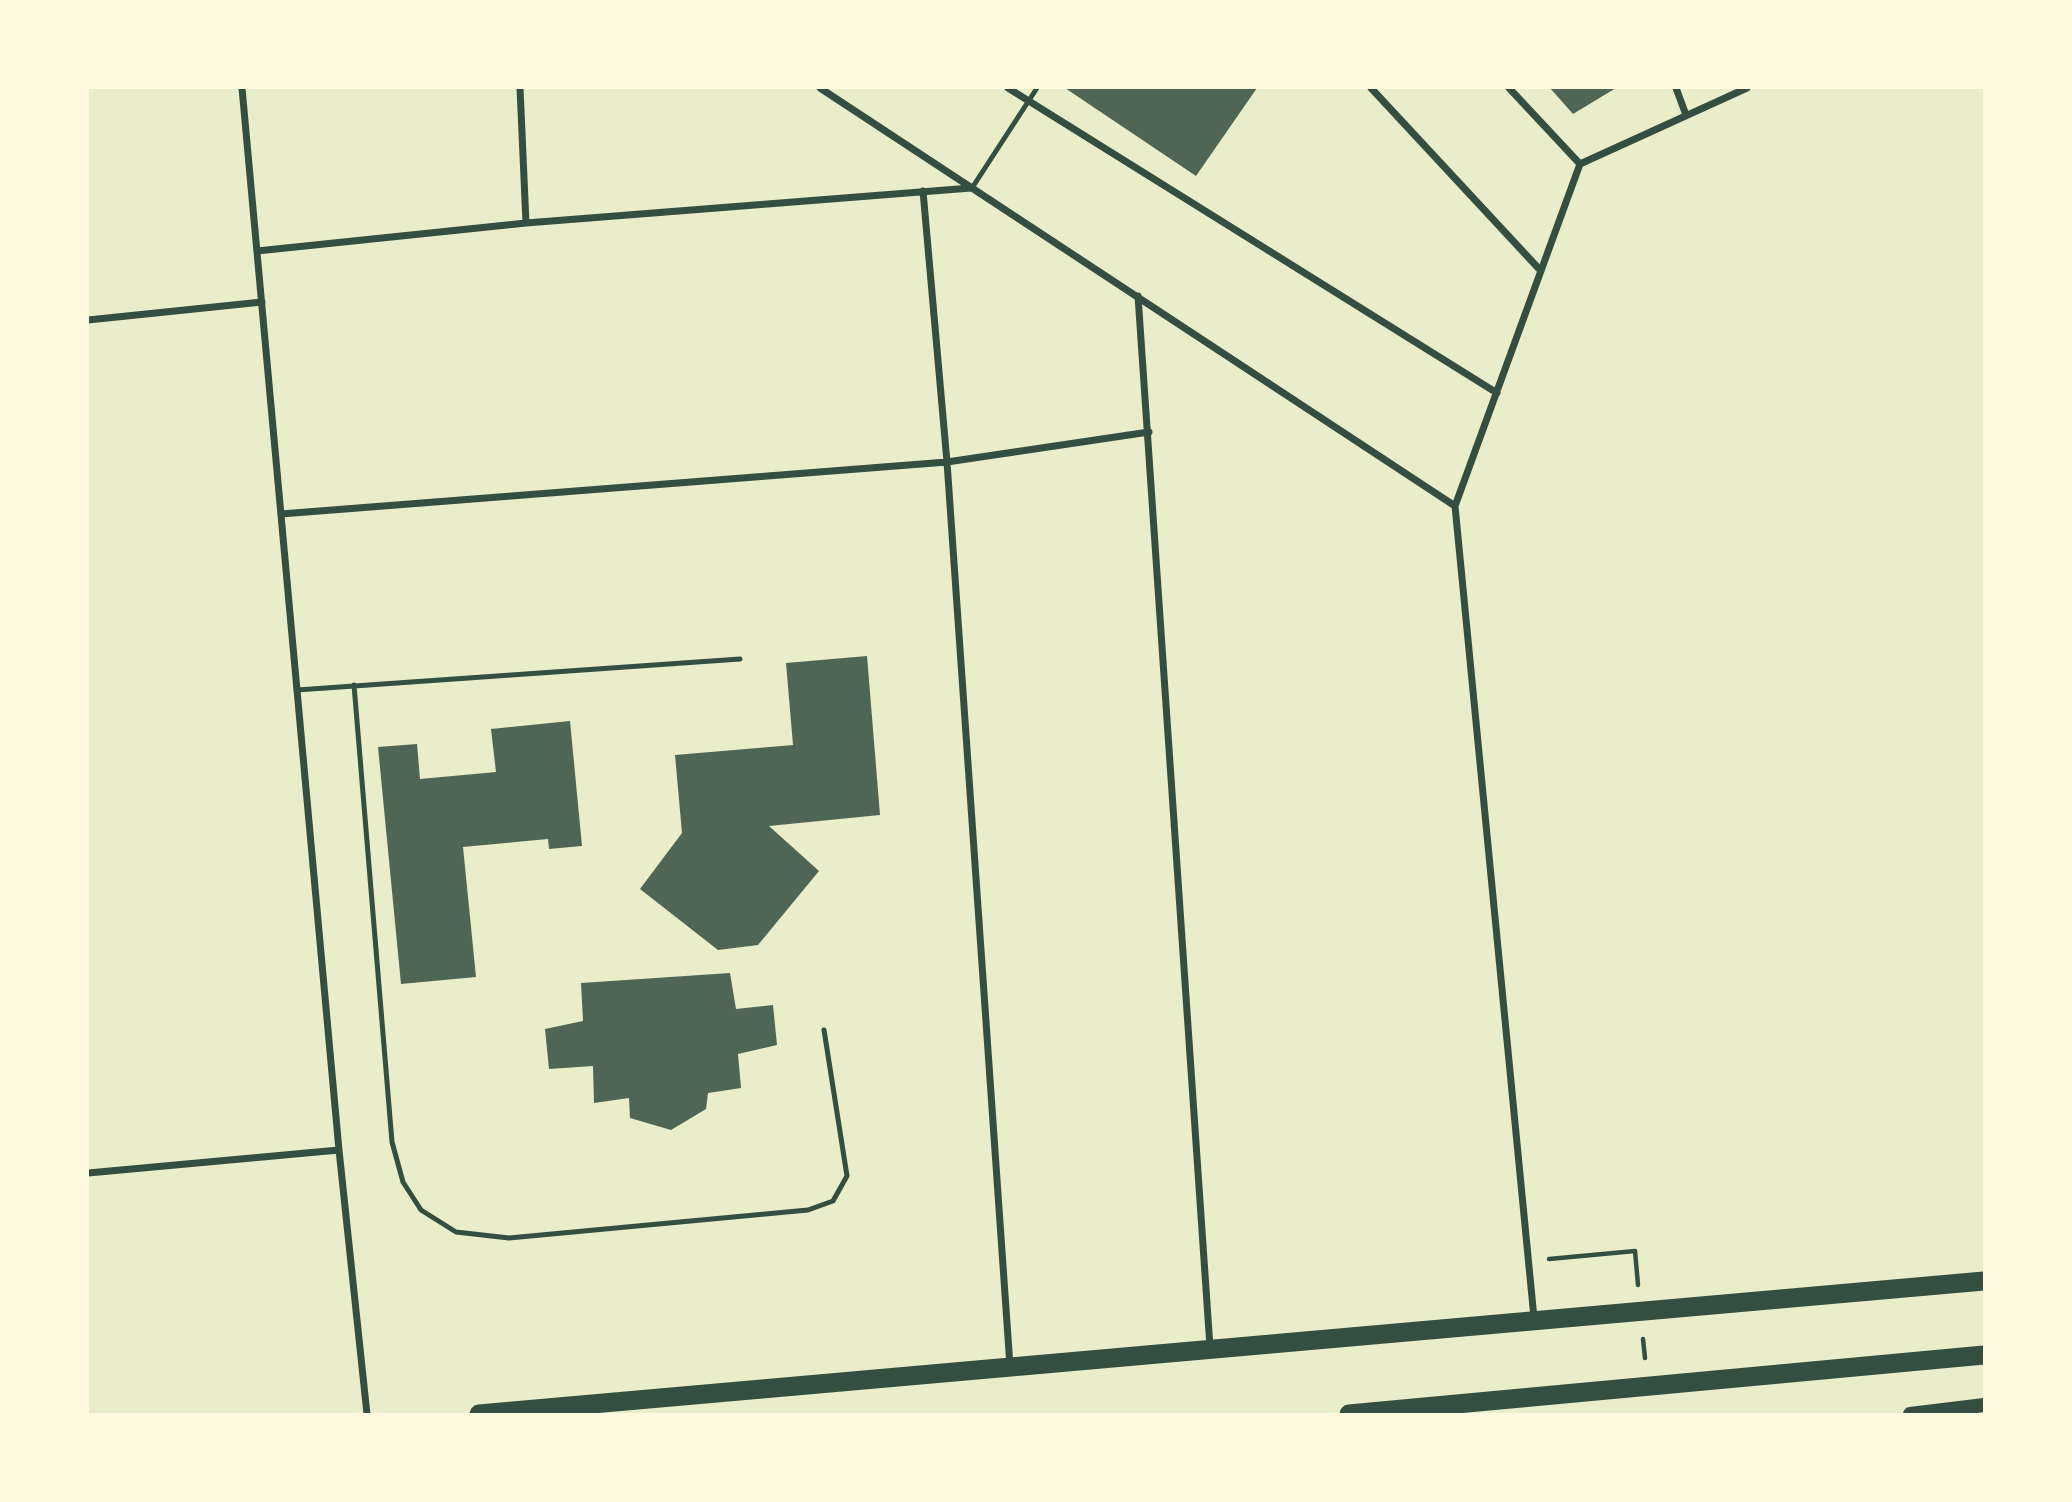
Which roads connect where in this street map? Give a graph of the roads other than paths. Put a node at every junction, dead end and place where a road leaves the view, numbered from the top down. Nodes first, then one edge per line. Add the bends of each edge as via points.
1 (242, 88) edge
2 (520, 88) edge
3 (820, 88) edge
4 (1008, 88) edge
5 (1037, 88) edge
6 (1371, 88) edge
7 (1509, 88) edge
8 (1676, 88) edge
9 (1747, 88) edge
10 (1029, 100) junction
11 (1686, 115) junction
12 (1580, 164) junction
13 (972, 188) junction
14 (923, 191) junction
15 (526, 223) junction
16 (257, 251) junction
17 (1541, 271) junction
18 (1138, 296) junction
19 (262, 302) junction
20 (88, 320) edge
21 (1497, 393) junction
22 (1149, 432) junction
23 (947, 462) junction
24 (1455, 506) junction
25 (281, 514) junction
26 (740, 659) dead end
27 (354, 685) junction
28 (297, 690) junction
29 (824, 1030) dead end
30 (339, 1150) junction
31 (88, 1173) edge
32 (1984, 1281) edge
33 (1535, 1318) junction
34 (1210, 1351) junction
35 (1984, 1355) edge
36 (1010, 1368) junction
37 (1984, 1405) edge
38 (367, 1415) edge
39 (480, 1415) edge
40 (1349, 1415) edge
41 (1910, 1415) edge

1 - 16 street
2 - 15 street
3 - 13 street
4 - 10 street
5 - 10 lane
6 - 17 street
7 - 12 street
8 - 11 street
9 - 11 street
10 - 13 lane
10 - 21 street
11 - 12 street
12 - 17 street
13 - 14 street
13 - 18 street
14 - 15 street
14 - 23 street
15 - 16 street
16 - 19 street
17 - 21 street
18 - 22 street
18 - 24 street
19 - 20 street
19 - 25 street
21 - 24 street
22 - 23 street
22 - 34 street
23 - 25 street
23 - 36 street
24 - 33 street
25 - 28 street
26 - 27 lane
27 - 28 lane
27 - 29 lane via 392,1142 403,1182 421,1210 456,1232 509,1238 808,1210 833,1201 847,1176
28 - 30 street
30 - 31 street
30 - 38 street
32 - 33 highway
33 - 34 highway
34 - 36 highway
35 - 40 highway
36 - 39 highway
37 - 41 main road

